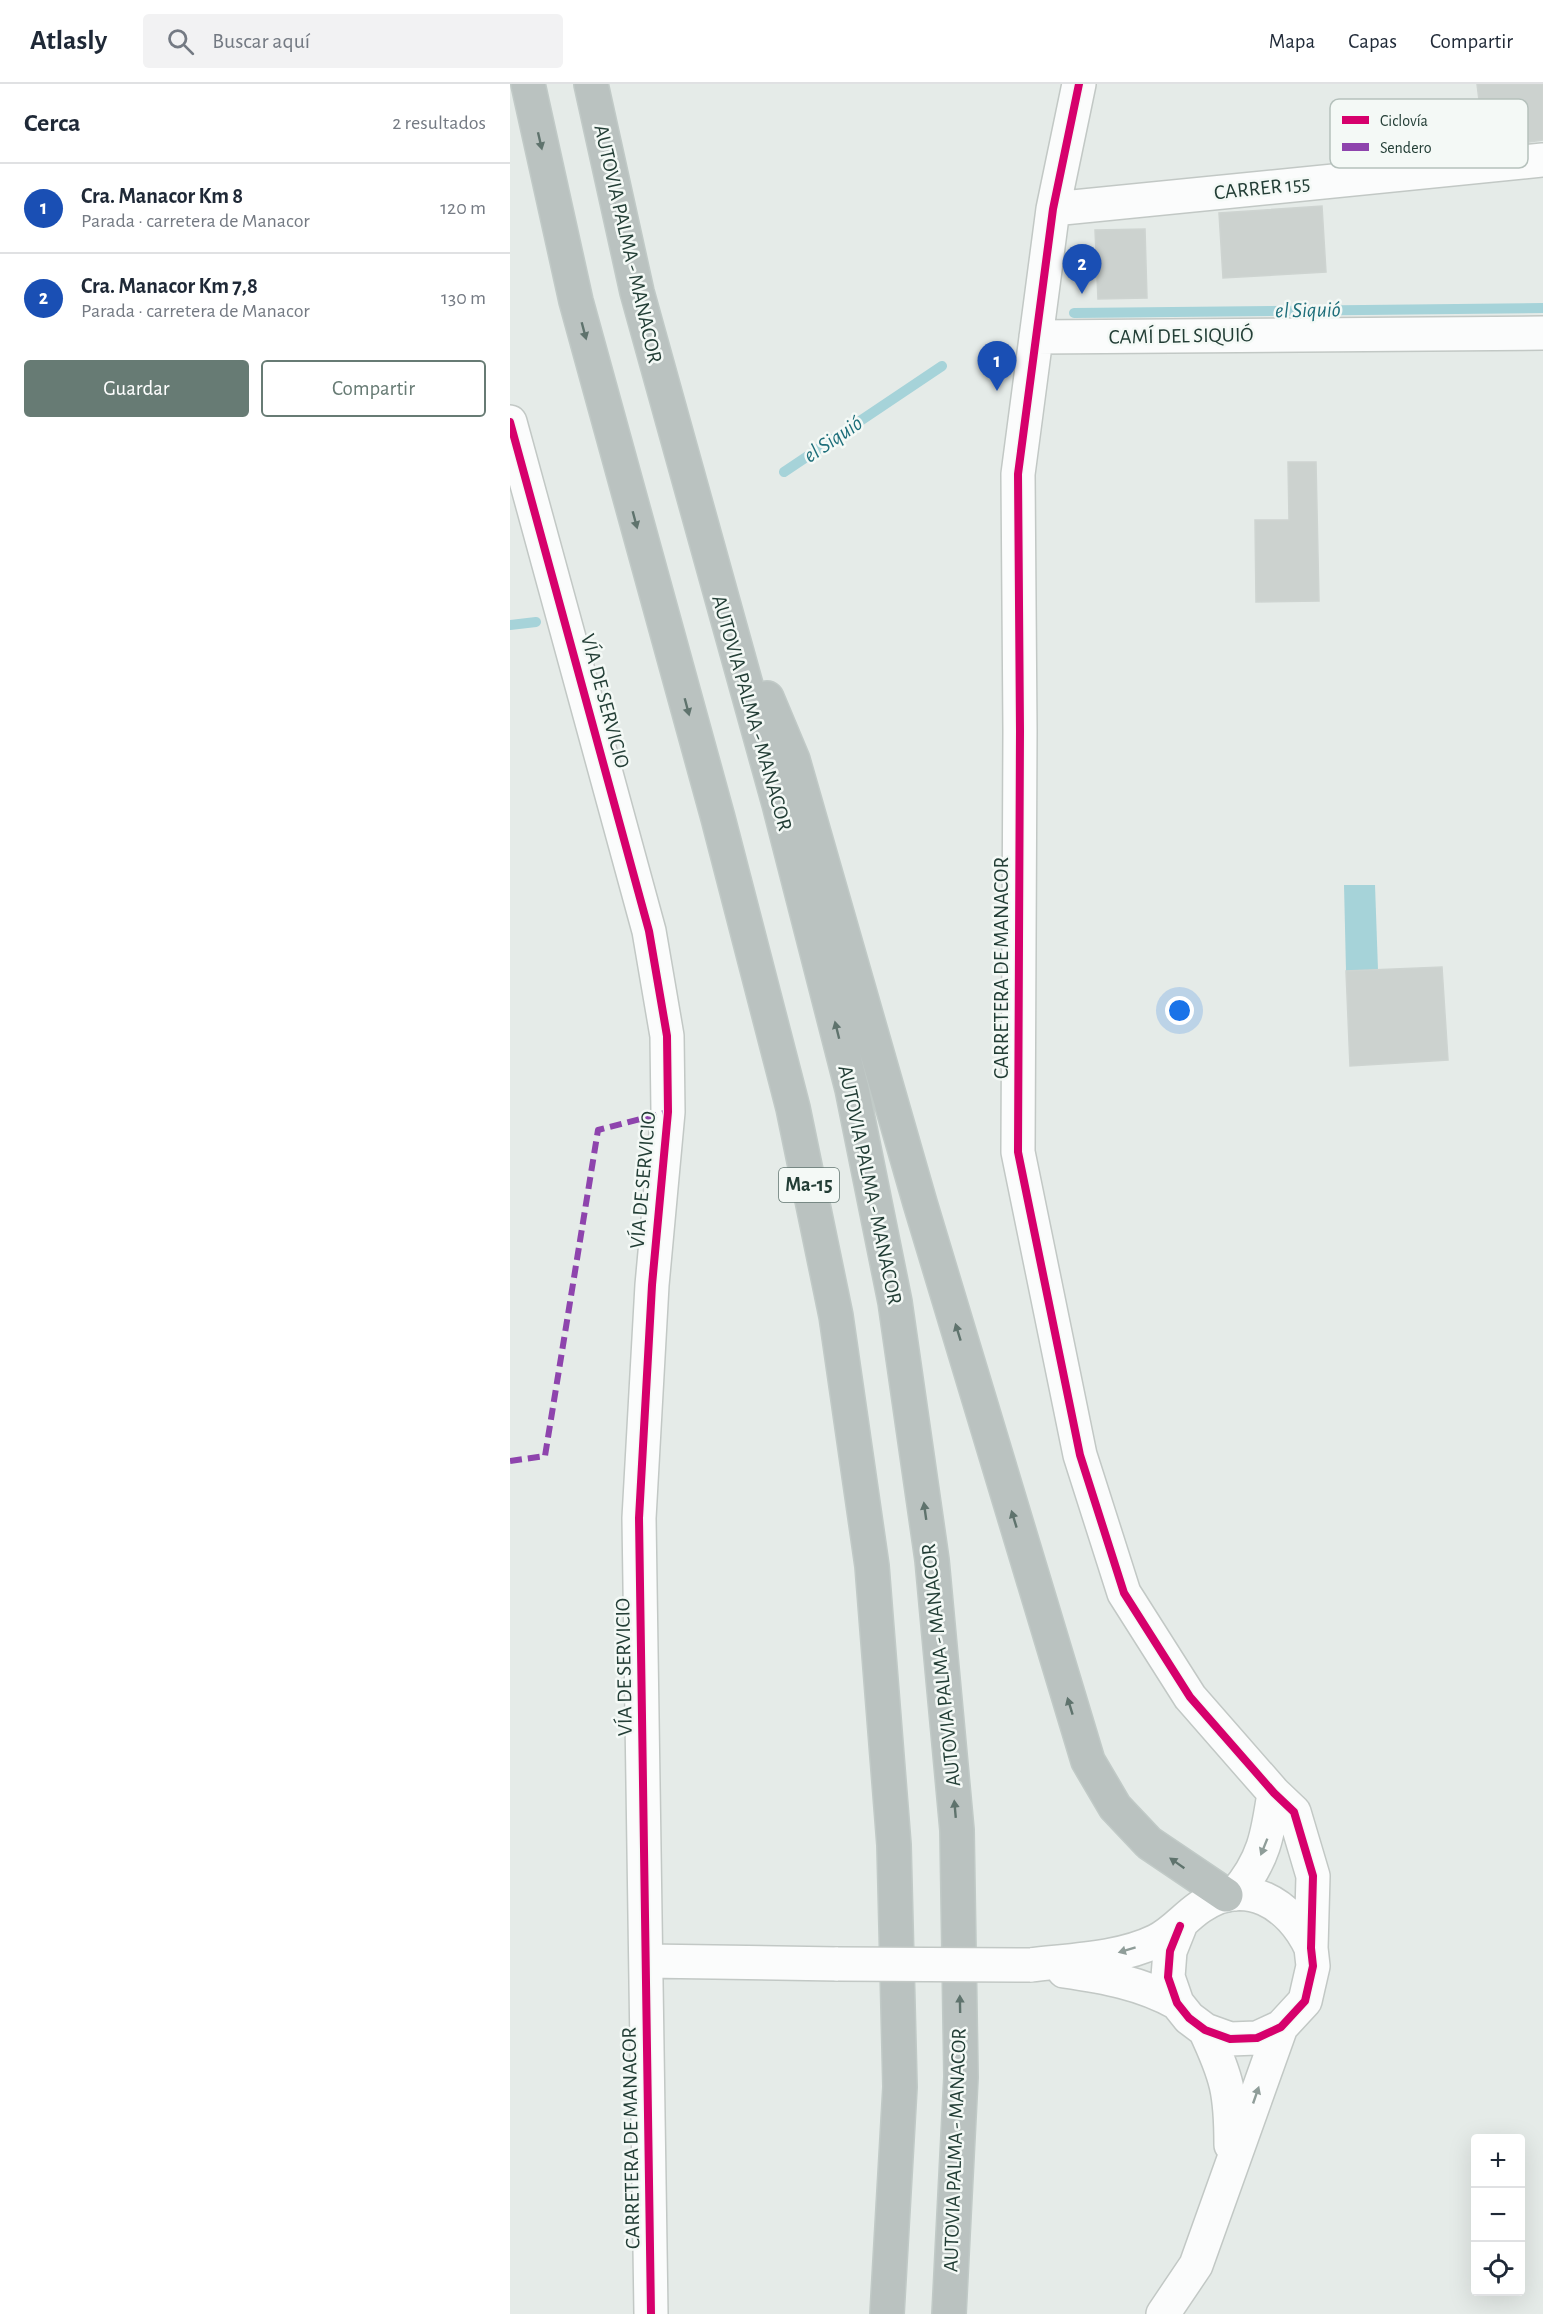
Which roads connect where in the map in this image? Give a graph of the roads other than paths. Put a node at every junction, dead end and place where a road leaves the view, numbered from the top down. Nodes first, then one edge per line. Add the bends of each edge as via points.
1 (528, 84) edge
2 (591, 84) edge
3 (1079, 84) edge
4 (1543, 160) edge
5 (1528, 162) edge
6 (1463, 168) edge
7 (1053, 209) junction
8 (1543, 333) edge
9 (1036, 337) junction
10 (510, 422) edge
11 (715, 580) junction
12 (1274, 1793) junction
13 (1230, 1895) junction
14 (1180, 1926) junction
15 (1311, 1948) junction
16 (647, 1961) junction
17 (1030, 1965) junction
18 (1178, 2003) junction
19 (1281, 2027) junction
20 (1205, 2030) junction
21 (1230, 2170) junction
22 (651, 2314) edge
23 (887, 2314) edge
24 (948, 2314) edge
25 (1163, 2314) edge

1 -> 23 highway, Ma-15 via 576,301 793,1108 836,1316 872,1566 894,1845 900,2087
2 - 11 highway, AUTOVIA PALMA - MANACOR / Ma-15 via 637,292
3 - 7 street, CARRETERA DE MANACOR
4 - 5 street, CARRER 155
6 - 7 street, CARRER 155
7 - 9 street, CARRETERA DE MANACOR
8 - 9 street, CAMÍ DEL SIQUIÓ
9 - 12 street, CARRETERA DE MANACOR via 1018,474 1018,1152 1080,1455 1124,1593 1190,1697
10 - 16 street, VÍA DE SERVICIO via 649,931 667,1036 668,1112 652,1285 639,1518
13 -> 11 highway via 1149,1843 1115,1807 1088,1761 920,1203 793,760
24 -> 11 highway, AUTOVIA PALMA - MANACOR / Ma-15 via 961,2077 957,1841 932,1560 895,1302 852,1089 779,804
12 -> 13 street via 1267,1842 1250,1877
12 - 15 street, CARRETERA DE MANACOR via 1294,1812 1313,1876
13 - 14 street via 1200,1906
13 - 15 street via 1274,1902 1303,1930
14 -> 17 street via 1156,1941 1119,1953
14 - 18 street via 1170,1951 1168,1977
15 - 19 street via 1313,1966 1305,2001
16 - 17 street, bridge
16 - 22 street, CARRETERA DE MANACOR
17 - 18 street via 1116,1979 1152,1989
18 - 20 street
19 - 20 street via 1257,2038 1230,2039
21 -> 19 street
20 - 21 street via 1222,2066 1231,2098
21 - 25 street via 1196,2265

